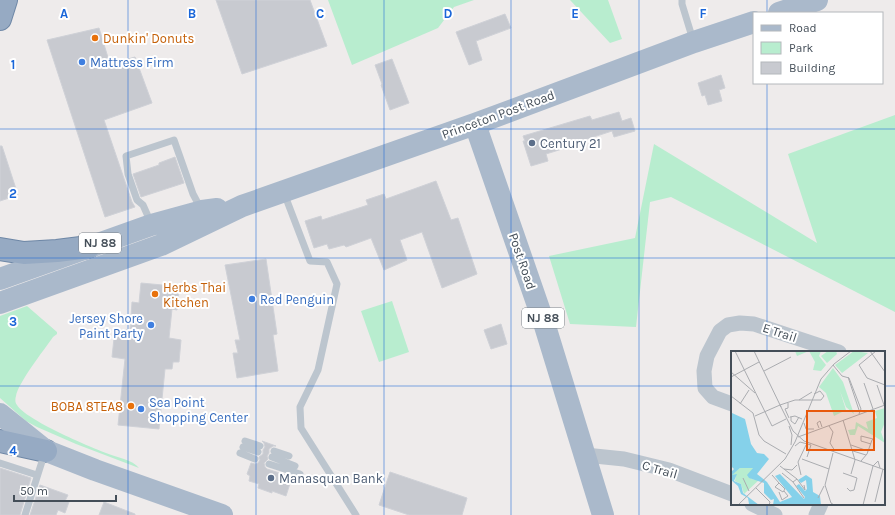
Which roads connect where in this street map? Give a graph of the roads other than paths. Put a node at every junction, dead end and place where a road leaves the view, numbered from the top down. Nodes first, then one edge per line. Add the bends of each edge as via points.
1 (6, 0) edge
2 (682, 0) edge
3 (817, 0) edge
4 (782, 12) edge
5 (0, 19) edge
6 (753, 22) edge
7 (694, 42) junction
8 (475, 124) junction
9 (283, 191) junction
10 (242, 206) junction
11 (202, 211) junction
12 (151, 225) junction
13 (90, 247) junction
14 (0, 249) edge
15 (0, 279) edge
16 (0, 303) edge
17 (836, 351) edge
18 (731, 404) edge
19 (0, 414) edge
20 (0, 432) edge
21 (0, 441) edge
22 (243, 447) joint
23 (46, 451) junction
24 (585, 455) junction
25 (289, 456) dead end
26 (272, 457) junction
27 (0, 463) edge
28 (295, 466) dead end
29 (300, 474) dead end
30 (37, 475) junction
31 (731, 494) edge
32 (754, 505) edge
33 (821, 505) edge
34 (25, 515) edge
35 (222, 515) edge
36 (356, 515) edge
37 (603, 515) edge
38 (775, 515) edge
39 (816, 515) edge

1 - 5 highway
2 - 7 lane
3 - 4 main road
6 - 7 main road, Princeton Post Road / NJ 88
7 - 8 main road, Princeton Post Road / NJ 88
8 - 9 main road, Princeton Post Road / NJ 88
8 - 24 main road, Post Road / NJ 88 via 545,326
9 - 10 main road, Princeton Post Road / NJ 88
9 - 36 lane via 310,261 328,262 337,284 318,370 300,407 301,428
10 - 11 main road, Princeton Post Road / NJ 88
10 - 16 main road, Princeton Post Road via 161,245
11 - 12 main road, Princeton Post Road / NJ 88
11 - 12 lane via 193,194 174,140 126,156 128,174 137,200 143,206
12 - 13 main road, Princeton Post Road / NJ 88
13 - 14 highway via 24,253
13 - 15 main road, Princeton Post Road / NJ 88
17 - 18 street, E Trail via 754,324 728,325 720,331 707,356 704,371 705,388 713,397
19 - 23 main road
20 - 23 main road
21 - 23 highway
22 - 22 lane via 258,452
23 - 30 lane
23 - 35 main road
24 - 31 street, C Trail via 624,459 669,470
24 - 37 main road, Post Road / NJ 88
25 - 26 lane
26 - 28 lane
26 - 29 lane
27 - 30 lane
30 - 34 lane
32 - 38 street
33 - 39 street

